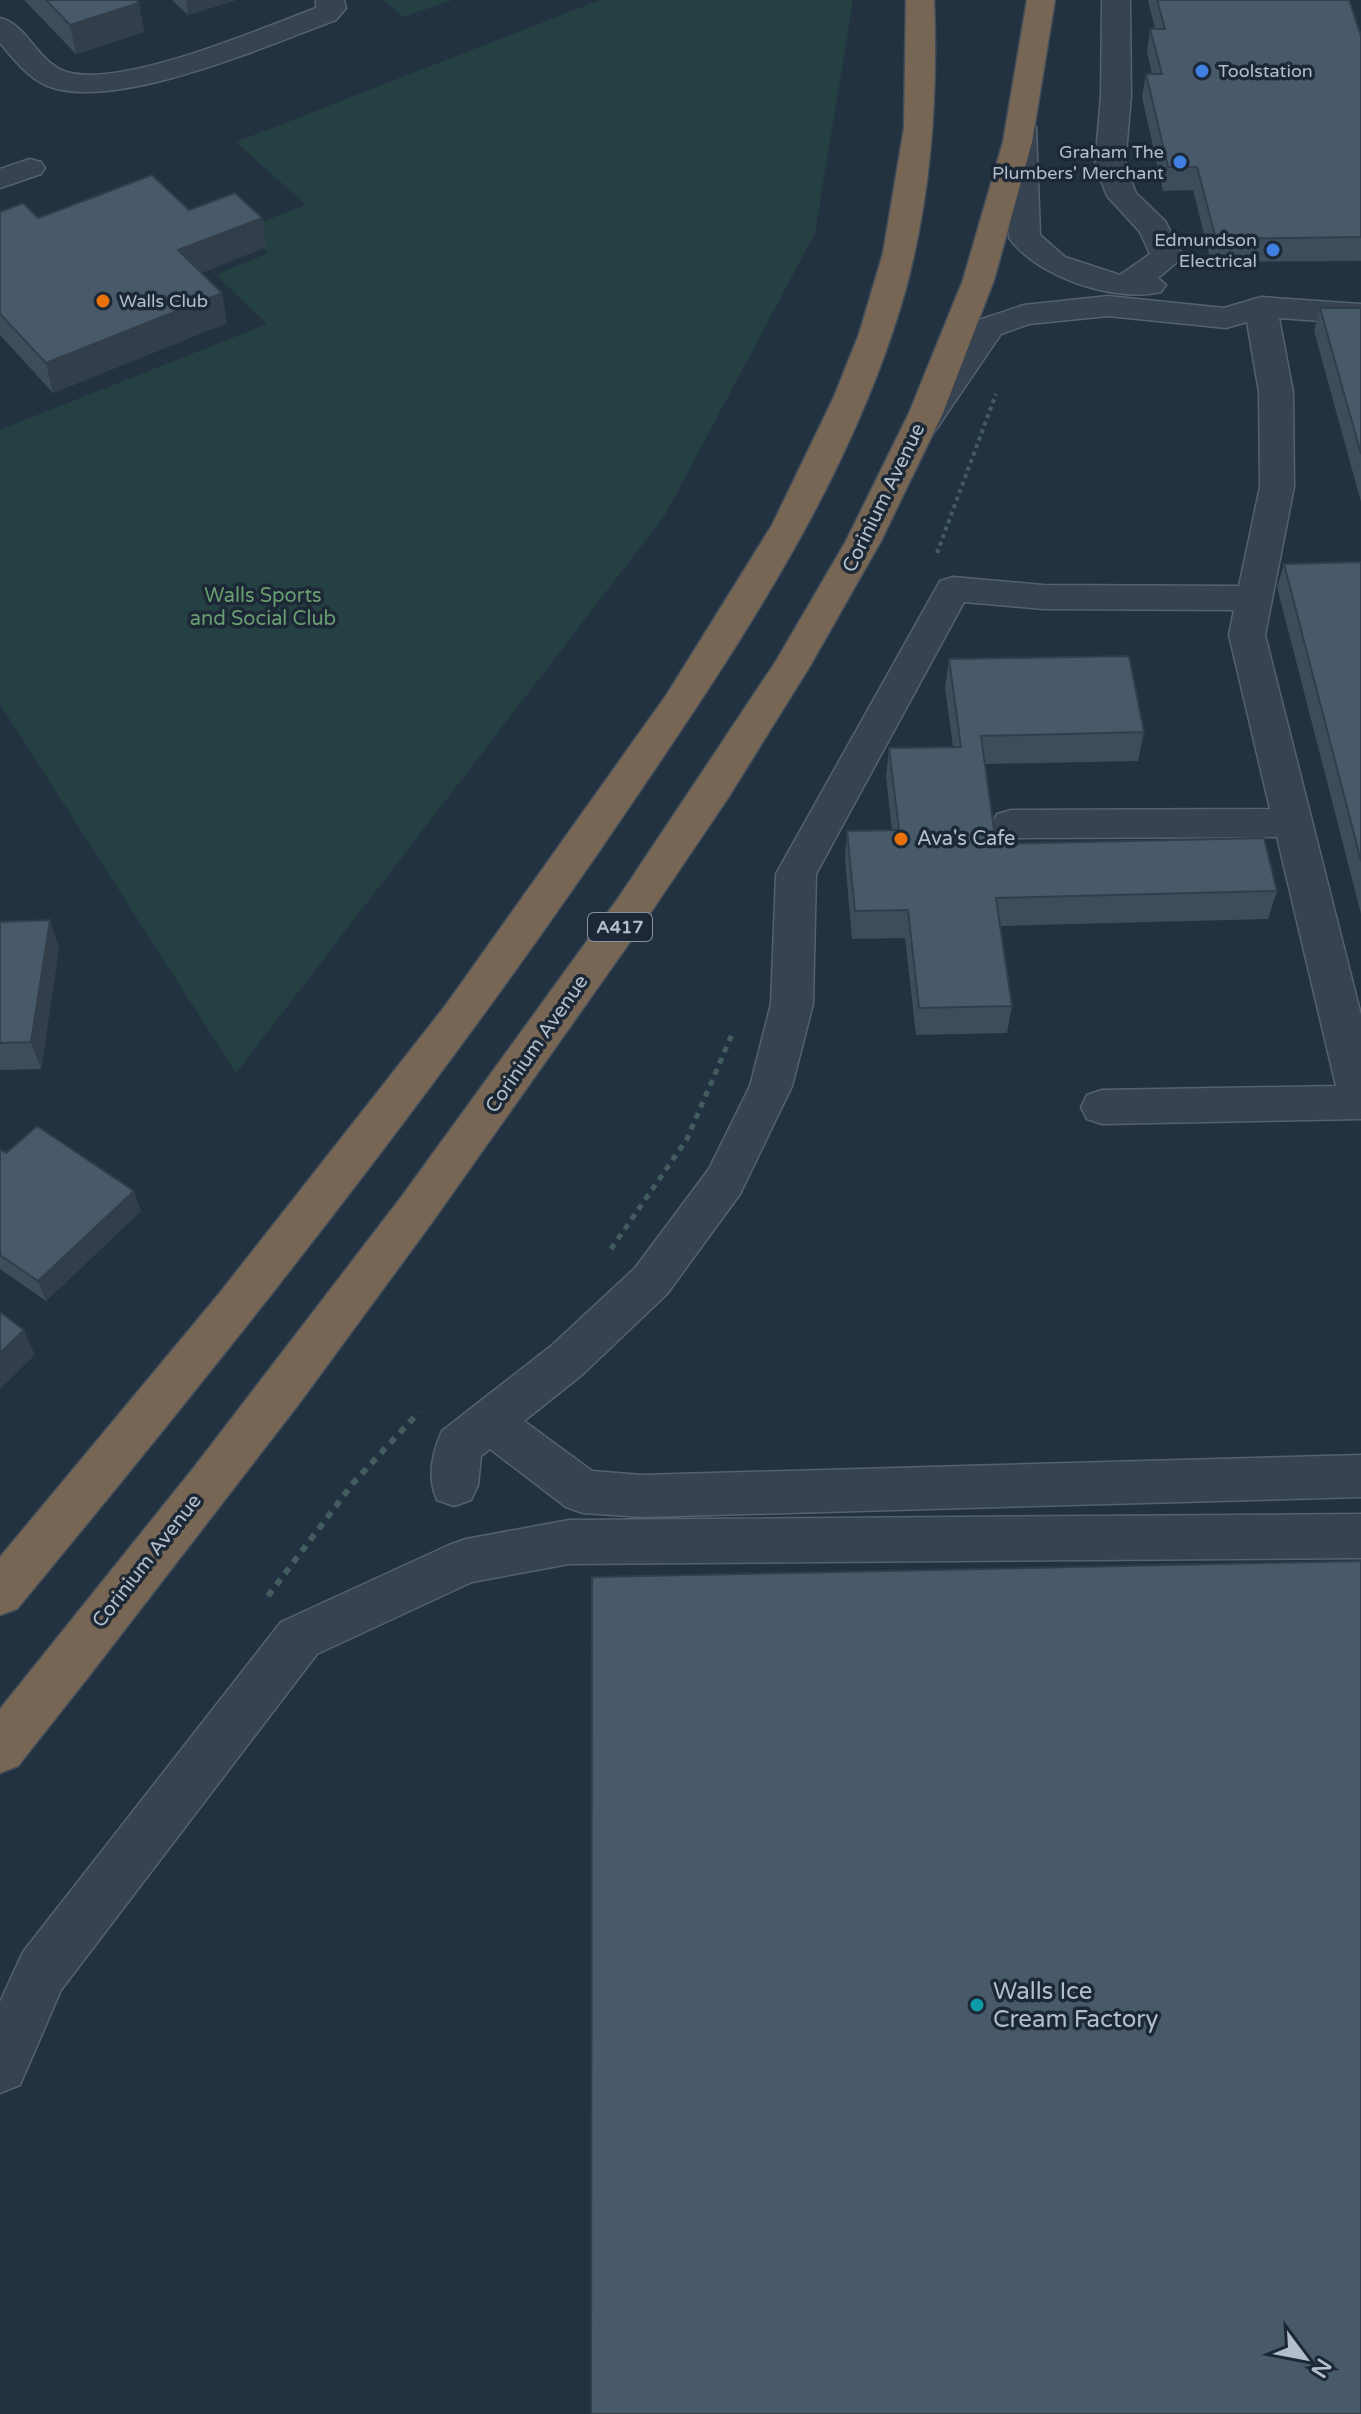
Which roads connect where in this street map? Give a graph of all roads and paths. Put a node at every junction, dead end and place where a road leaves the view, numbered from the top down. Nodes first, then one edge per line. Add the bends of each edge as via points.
1 (330, 0) edge
2 (920, 0) edge
3 (1041, 0) edge
4 (1116, 0) edge
5 (0, 26) edge
6 (1021, 127) junction
7 (30, 168) dead end
8 (0, 179) edge
9 (1128, 284) junction
10 (1261, 307) junction
11 (1361, 314) edge
12 (1024, 315) junction
13 (917, 434) junction
14 (934, 557) dead end
15 (1253, 598) junction
16 (1293, 823) junction
17 (1011, 824) dead end
18 (735, 1028) dead end
19 (1361, 1101) edge
20 (1102, 1107) dead end
21 (607, 1254) dead end
22 (426, 1405) dead end
23 (489, 1422) junction
24 (1361, 1476) edge
25 (454, 1485) dead end
26 (1361, 1536) edge
27 (0, 1593) edge
28 (258, 1608) dead end
29 (0, 1749) edge
30 (0, 2065) edge

1 - 5 lane via 332,8 326,14 172,69 97,82 66,82 46,73
2 - 27 highway via 922,85 906,230 852,397 799,509 741,610 548,895 410,1082
3 - 6 highway, Corinium Avenue / A417
4 - 9 lane via 1110,165 1122,196 1154,228 1167,257
6 - 9 lane via 1025,238 1054,264
6 - 13 highway, Corinium Avenue / A417 via 982,271
7 - 8 lane
9 - 10 lane via 1237,292
10 - 11 lane
10 - 12 lane via 1226,318 1108,306
10 - 15 lane via 1276,392 1277,487
12 - 13 lane via 990,327
12 - 14 path
13 - 29 highway, Corinium Avenue / A417 via 877,520 819,622 631,911 338,1316
15 - 16 lane via 1247,635
15 - 23 lane via 1043,597 953,589 796,874 792,1004 771,1086 725,1181 651,1281 567,1360
16 - 17 lane
16 - 19 lane
18 - 21 path via 687,1139
19 - 20 lane
22 - 28 path via 354,1482
23 - 24 lane via 583,1492 642,1496
23 - 25 lane via 459,1446
26 - 30 lane via 569,1542 466,1561 299,1638 42,1971

